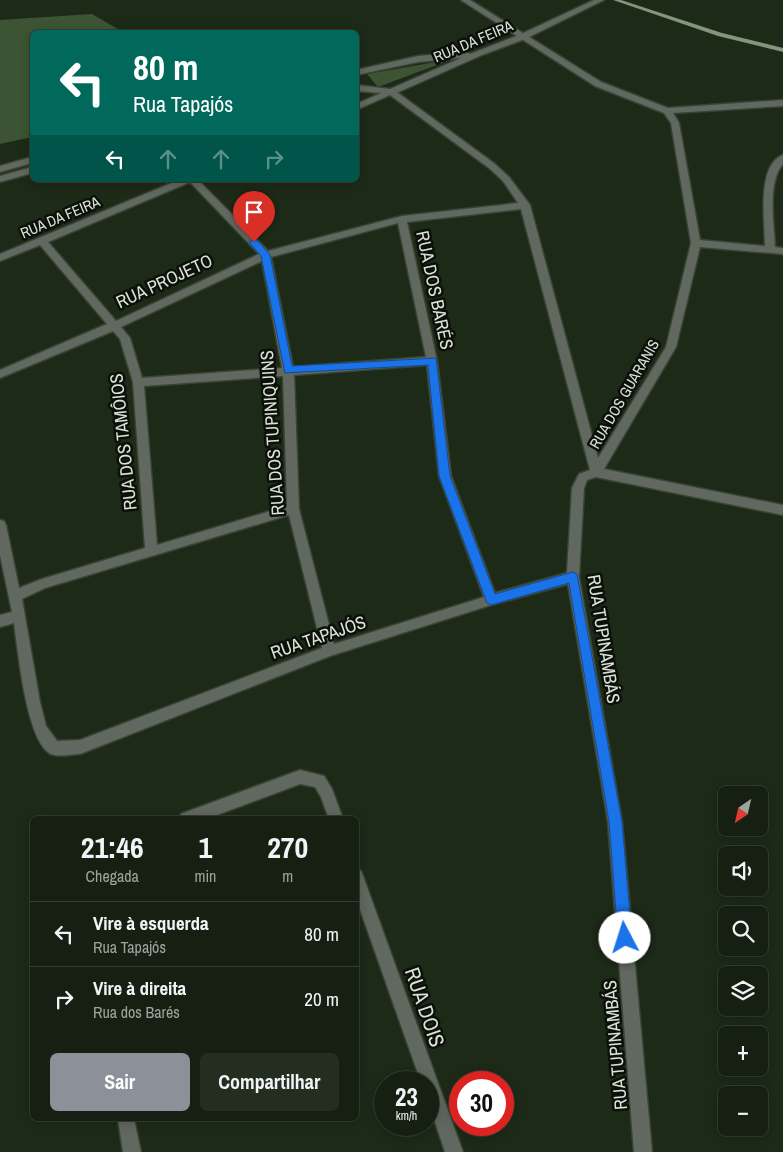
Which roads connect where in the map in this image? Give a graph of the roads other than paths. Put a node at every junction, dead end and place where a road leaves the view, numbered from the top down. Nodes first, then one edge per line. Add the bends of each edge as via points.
1 (465, 0) edge
2 (598, 1) edge
3 (522, 37) junction
4 (479, 53) junction
5 (359, 71) edge
6 (359, 88) edge
7 (391, 92) junction
8 (783, 103) edge
9 (359, 106) edge
10 (667, 110) junction
11 (783, 158) edge
12 (30, 161) edge
13 (0, 169) edge
14 (30, 171) edge
15 (0, 179) edge
16 (182, 182) edge
17 (195, 182) edge
18 (525, 205) junction
19 (402, 219) junction
20 (42, 241) junction
21 (696, 243) junction
22 (770, 250) junction
23 (783, 251) edge
24 (266, 255) junction
25 (0, 258) edge
26 (116, 325) junction
27 (432, 361) junction
28 (288, 370) junction
29 (0, 374) edge
30 (138, 382) junction
31 (596, 472) junction
32 (293, 510) junction
33 (783, 510) edge
34 (0, 525) edge
35 (151, 551) junction
36 (573, 577) junction
37 (15, 596) junction
38 (491, 600) junction
39 (19, 616) junction
40 (0, 621) edge
41 (329, 651) junction
42 (194, 816) edge
43 (335, 816) edge
44 (359, 884) edge
45 (126, 1121) edge
46 (132, 1152) edge
47 (454, 1152) edge
48 (643, 1152) edge

1 - 3 street
2 - 3 street, RUA DA FEIRA
3 - 4 street, RUA DA FEIRA
3 - 10 street via 598,84
4 - 5 street via 418,59
4 - 7 street, RUA DA FEIRA
6 - 7 street
7 - 9 street, RUA DA FEIRA
7 - 18 street via 492,166
8 - 10 street
10 - 21 street, RUA DOS GUARANIS via 675,123
11 - 22 street via 772,172 769,186
12 - 13 street
14 - 15 street
16 - 20 street, RUA DA FEIRA
17 - 24 street
18 - 19 street, RUA PROJETO
18 - 31 street
19 - 24 street, RUA PROJETO
19 - 27 street, RUA DOS BARÉS
20 - 25 street, RUA DA FEIRA
20 - 26 street, RUA DOS TAMÔIOS
21 - 22 street
21 - 31 street, RUA DOS GUARANIS via 671,347
22 - 23 street
24 - 26 street, RUA PROJETO
24 - 28 street, RUA DOS TUPINIQUINS
26 - 29 street, RUA PROJETO
26 - 30 street, RUA DOS TAMÔIOS via 125,338
27 - 28 street
27 - 38 street, RUA DOS BARÉS via 445,476
28 - 30 street
28 - 32 street, RUA DOS TUPINIQUINS
30 - 35 street, RUA DOS TAMÔIOS
31 - 33 street
31 - 36 street, RUA TUPINAMBÁS via 583,476 578,488
32 - 35 street
32 - 41 street, RUA DOS TUPINIQUINS
34 - 37 street
35 - 37 street via 42,584
36 - 38 street, RUA TAPAJÓS
36 - 48 street, RUA TUPINAMBÁS via 616,822
37 - 39 street
38 - 41 street, RUA TAPAJÓS
39 - 40 street
39 - 41 street, RUA TAPAJÓS via 40,728 53,748 80,747
42 - 43 street via 300,777 319,781
44 - 47 street, RUA DOIS
45 - 46 street

